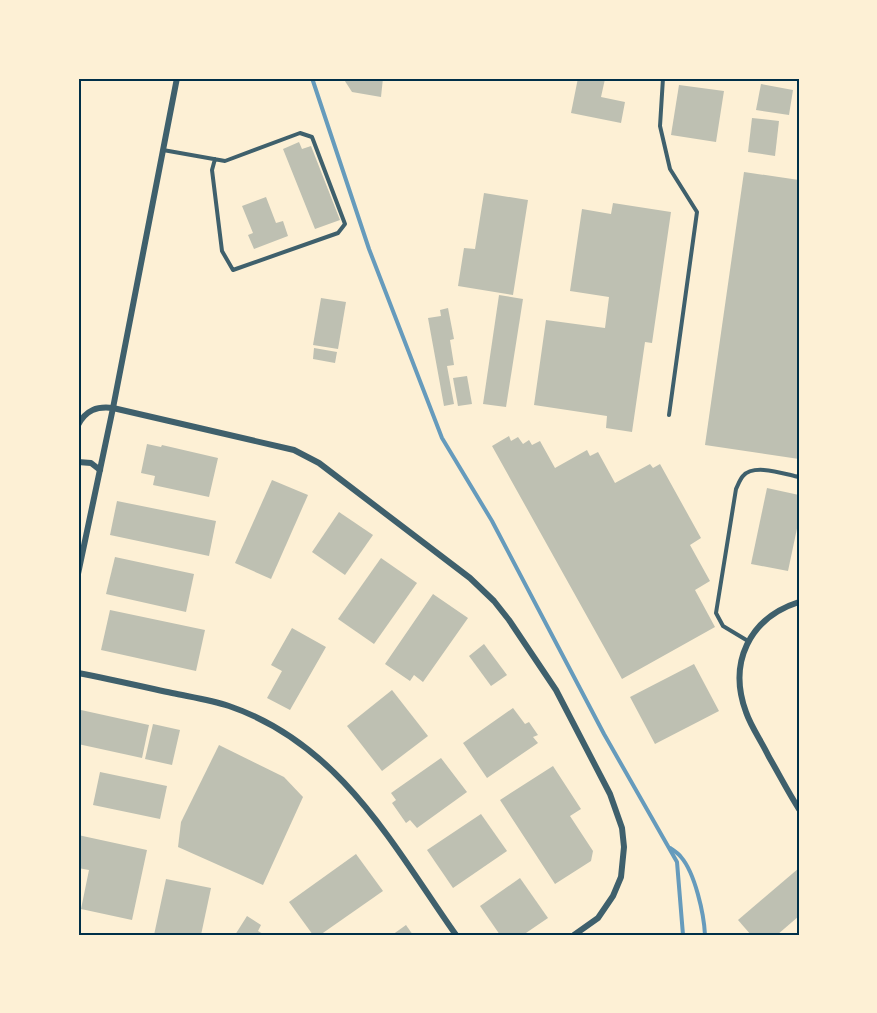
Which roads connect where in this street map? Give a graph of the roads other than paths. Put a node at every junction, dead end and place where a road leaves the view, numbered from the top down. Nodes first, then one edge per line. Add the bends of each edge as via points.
1 (177, 78) edge
2 (663, 78) edge
3 (163, 150) junction
4 (215, 159) junction
5 (113, 408) junction
6 (669, 415) dead end
7 (78, 425) edge
8 (78, 462) edge
9 (100, 470) junction
10 (799, 477) edge
11 (78, 574) edge
12 (799, 602) edge
13 (748, 642) junction
14 (78, 673) edge
15 (799, 809) edge
16 (456, 935) edge
17 (574, 935) edge

1 - 3 street
2 - 6 lane via 660,126 670,169 697,212
3 - 4 lane
3 - 5 street
4 - 4 lane via 225,161 300,133 312,137 345,224 338,233 233,270 222,251 212,170
5 - 7 street via 93,409
5 - 9 street
5 - 17 street via 280,446 306,456 459,568 494,601 556,690 610,794 622,828 622,867 614,896 598,918
8 - 9 street
9 - 11 street
10 - 13 lane via 750,471 736,489 716,613 727,630
12 - 13 street via 773,614
13 - 15 street via 738,678 746,713
14 - 16 street via 227,705 264,721 308,748 358,798

